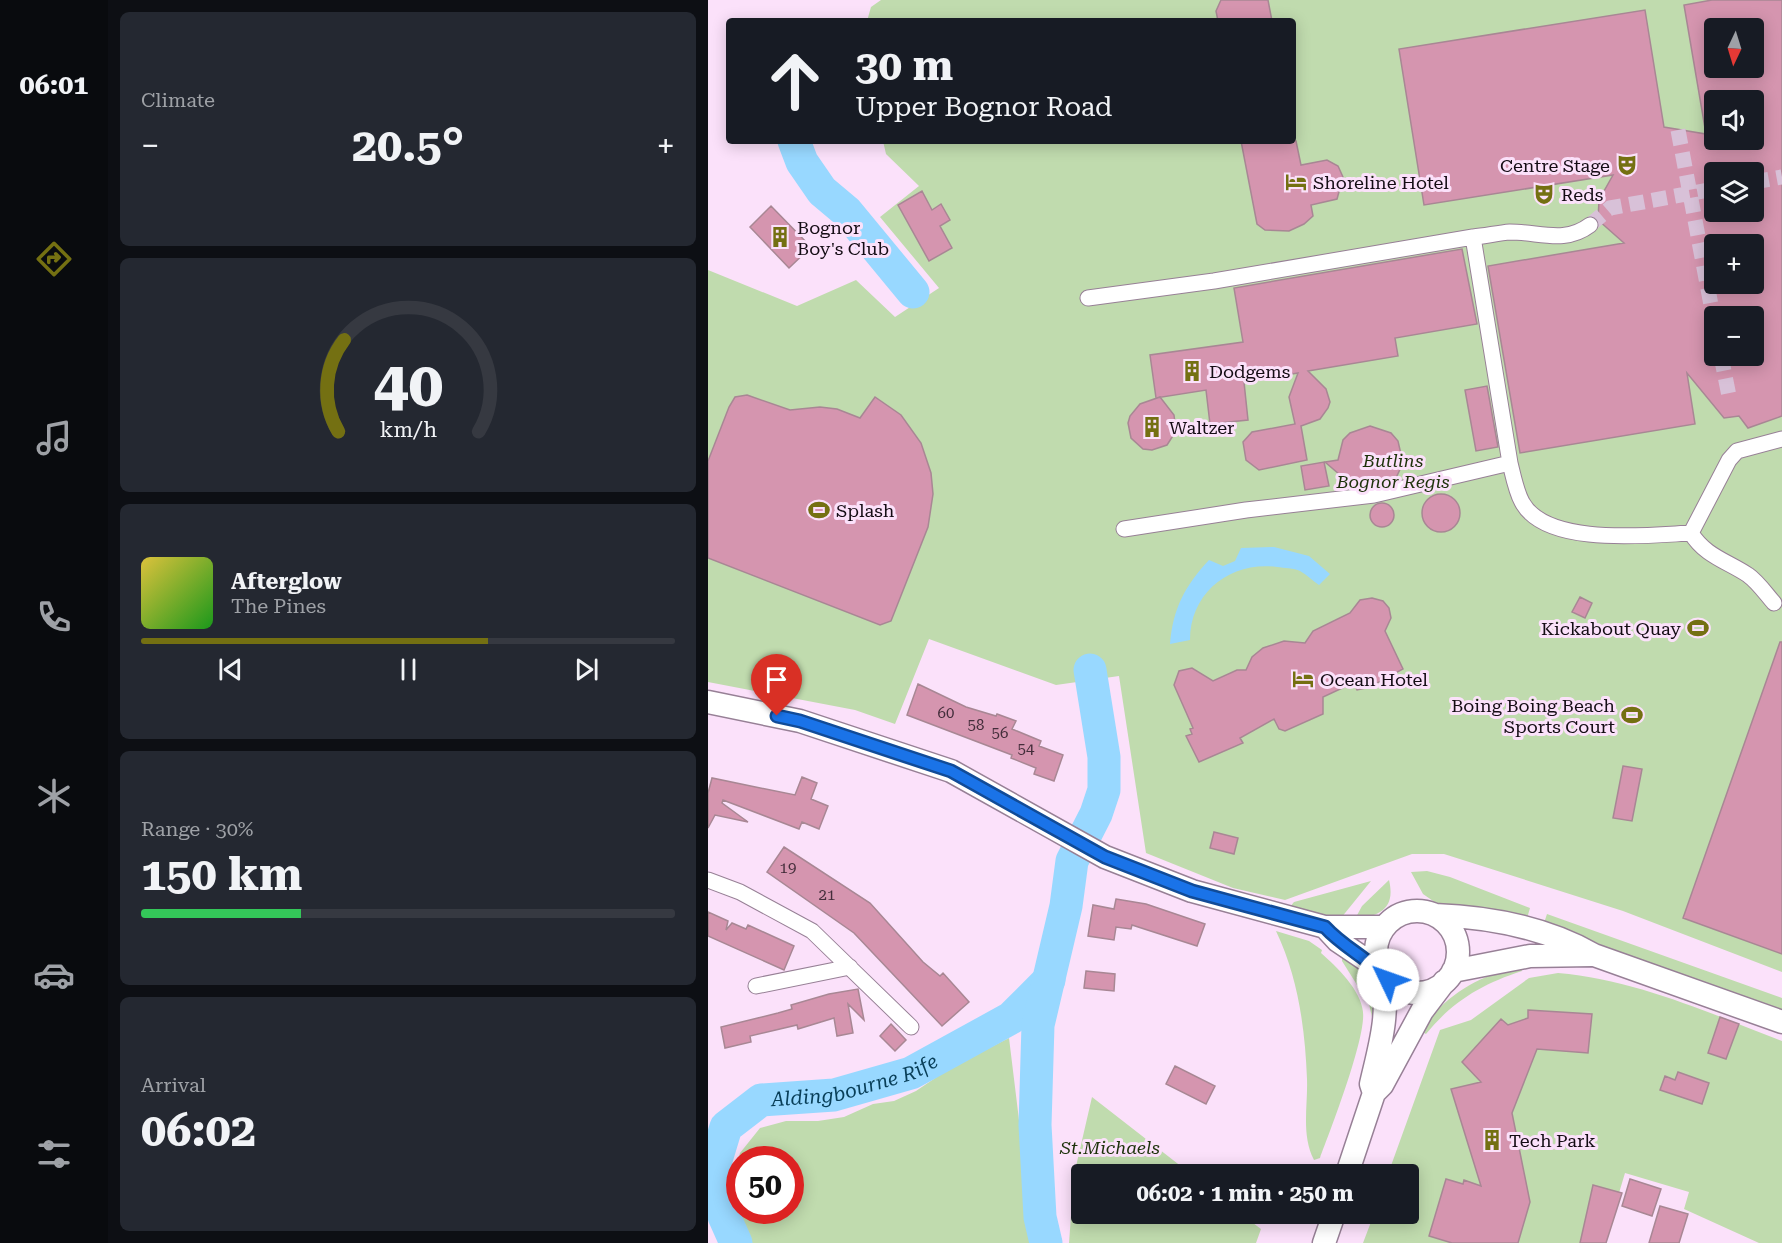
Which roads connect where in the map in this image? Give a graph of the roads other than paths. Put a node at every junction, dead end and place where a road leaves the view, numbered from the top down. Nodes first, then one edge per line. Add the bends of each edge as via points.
1 (1590, 225) tunnel mouth
2 (1473, 237) junction
3 (1088, 298) dead end
4 (1782, 439) edge
5 (1510, 463) junction
6 (1124, 529) dead end
7 (1691, 533) junction
8 (1774, 603) dead end
9 (708, 702) edge
10 (708, 880) edge
11 (1435, 915) junction
12 (1325, 927) junction
13 (1384, 927) junction
14 (1594, 955) junction
15 (850, 967) junction
16 (1381, 971) junction
17 (1449, 976) junction
18 (756, 986) dead end
19 (1782, 1022) edge
20 (911, 1027) dead end
21 (1374, 1093) junction
22 (1350, 1164) edge
23 (1331, 1224) edge
24 (1324, 1243) edge

1 - 2 street via 1579,233 1558,238 1508,232
2 - 3 street
2 - 5 street
4 - 7 street via 1737,451
5 - 6 street via 1374,495
5 - 7 street via 1522,503 1535,517 1558,530 1626,536
7 - 8 street via 1708,553 1750,576
9 - 12 main road via 800,721 951,771 1105,857 1192,891
10 - 15 street via 740,892 812,931
11 - 13 main road via 1411,911
11 - 14 main road via 1479,916 1516,925 1568,940
11 - 17 main road via 1452,931 1457,943 1458,955
12 - 13 main road
12 - 16 main road
13 - 16 main road via 1376,949
14 - 17 main road via 1530,956
14 - 19 main road
15 - 18 street
15 - 20 street
16 - 17 main road via 1396,987 1413,992 1432,989
16 - 21 main road via 1387,1000 1371,1084
17 - 21 main road via 1422,1011
21 - 22 main road
23 - 24 main road

